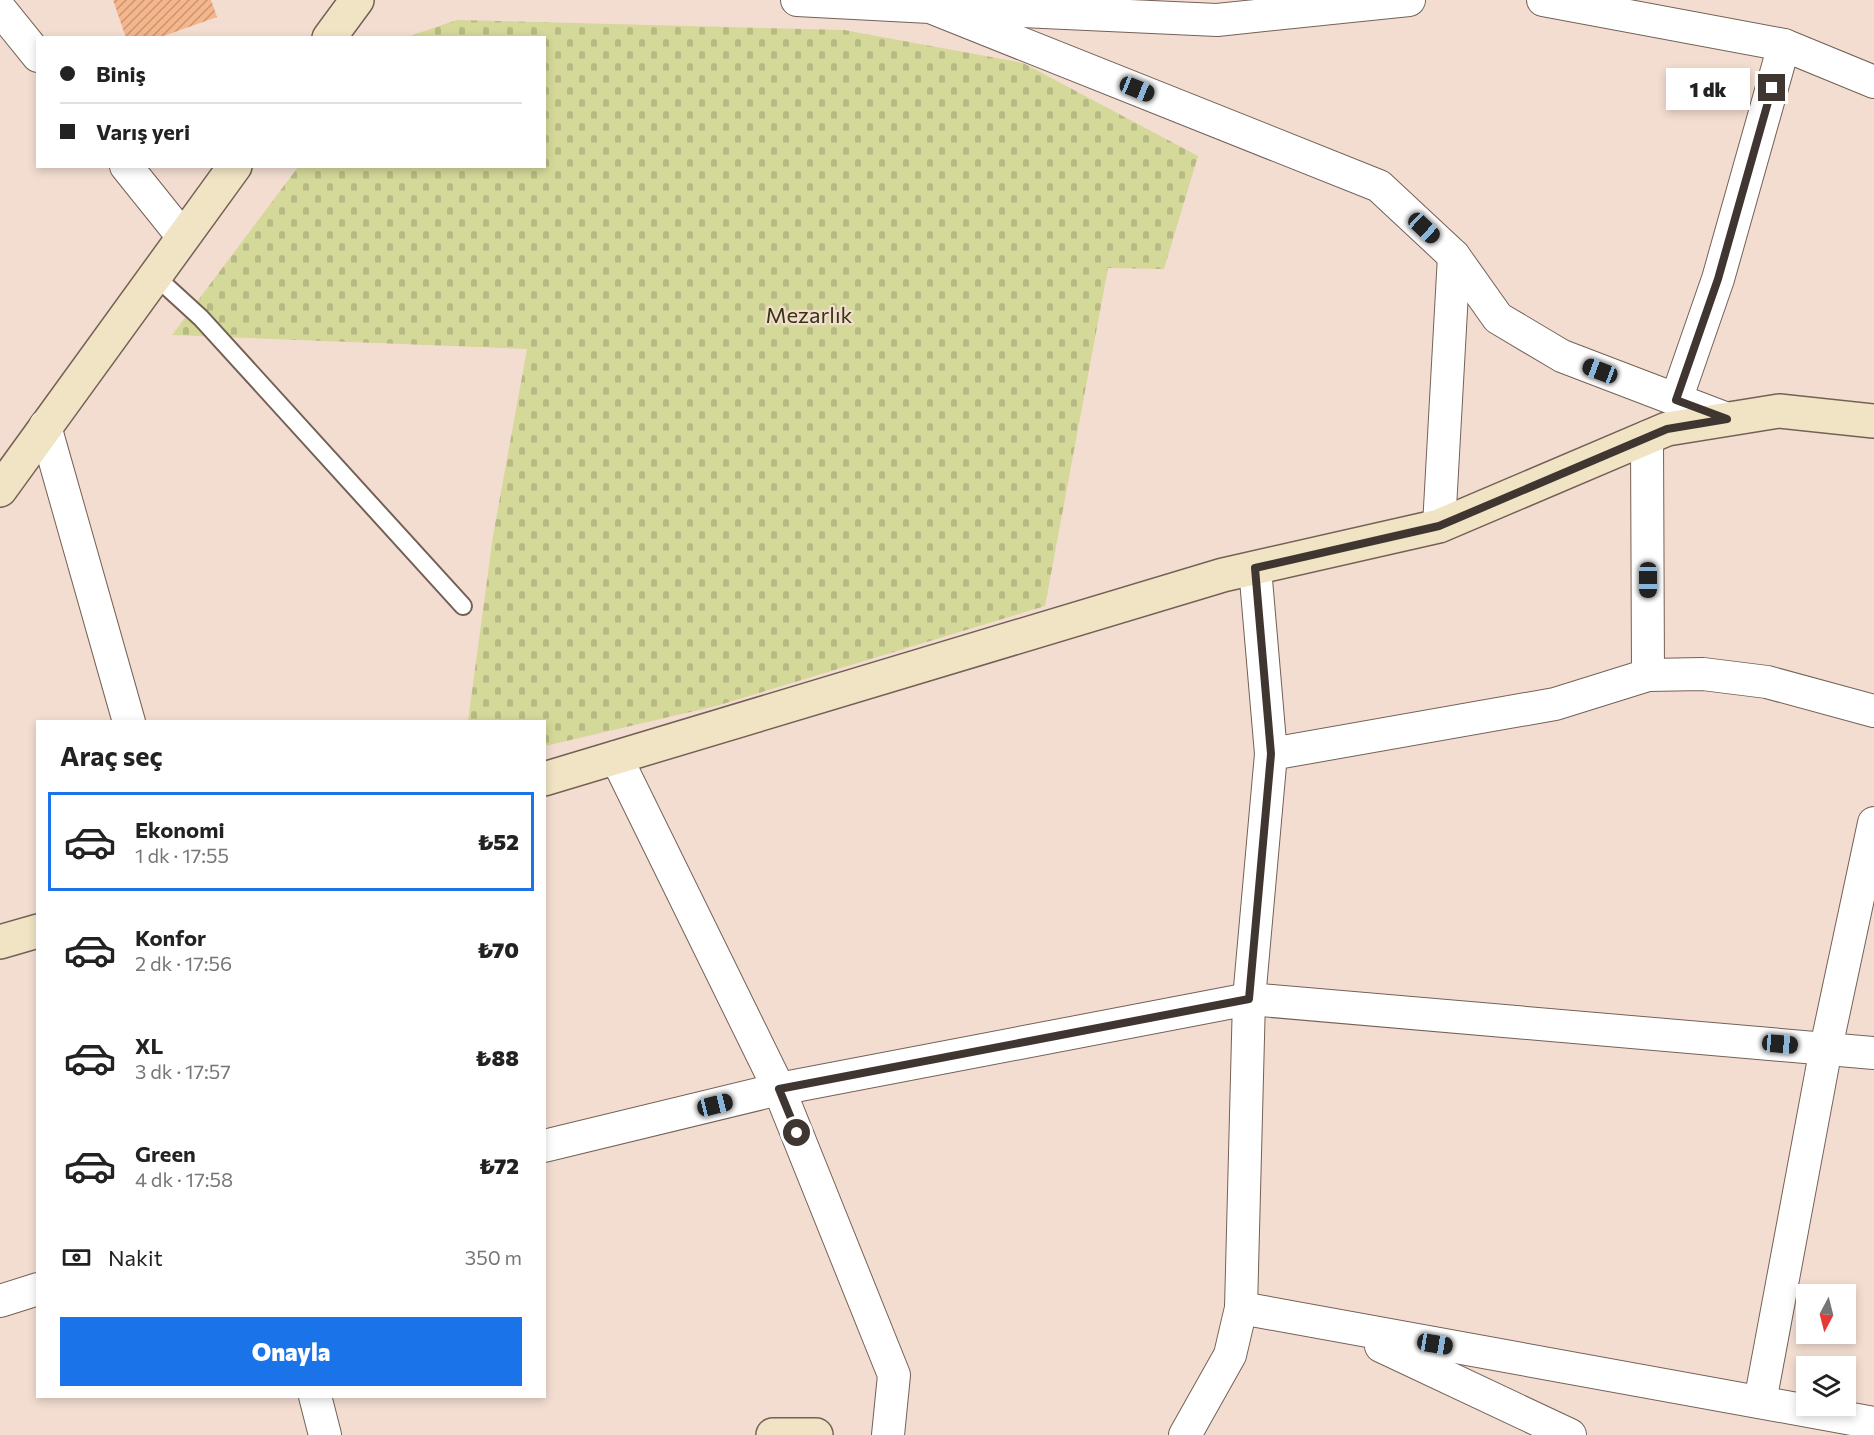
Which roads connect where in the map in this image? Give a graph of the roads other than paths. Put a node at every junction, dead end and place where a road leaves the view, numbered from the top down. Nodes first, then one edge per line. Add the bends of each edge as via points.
1 (357, 0) edge
2 (797, 0) edge
3 (1408, 0) edge
4 (1543, 0) edge
5 (930, 7) junction
6 (0, 9) edge
7 (330, 36) edge
8 (1784, 45) junction
9 (36, 54) edge
10 (1874, 82) edge
11 (128, 168) edge
12 (234, 168) edge
13 (183, 237) junction
14 (1454, 256) junction
15 (154, 275) junction
16 (1676, 400) junction
17 (1727, 419) junction
18 (1874, 421) edge
19 (45, 426) junction
20 (1647, 437) junction
21 (0, 490) edge
22 (1439, 526) junction
23 (1255, 568) junction
24 (463, 606) dead end
25 (1648, 675) junction
26 (1874, 711) edge
27 (128, 720) edge
28 (1271, 754) junction
29 (616, 758) junction
30 (546, 778) edge
31 (1874, 823) edge
32 (36, 932) edge
33 (0, 942) edge
34 (1249, 999) junction
35 (1826, 1048) junction
36 (1874, 1053) edge
37 (779, 1089) junction
38 (546, 1146) edge
39 (36, 1290) edge
40 (0, 1301) edge
41 (1241, 1308) junction
42 (1342, 1328) junction
43 (316, 1398) edge
44 (1760, 1402) junction
45 (1874, 1423) edge
46 (325, 1435) edge
47 (773, 1435) edge
48 (816, 1435) edge
49 (888, 1435) edge
50 (1185, 1435) edge
51 (1570, 1435) edge

1 - 7 street
2 - 5 street
3 - 5 street via 1217,20
4 - 8 street
5 - 14 street via 1379,186
6 - 9 street
8 - 10 street
8 - 16 street via 1718,279
11 - 13 street
12 - 13 street
13 - 15 street
14 - 16 street via 1498,318 1562,356
14 - 22 street
15 - 19 street
15 - 24 lane via 201,318
16 - 17 street
17 - 18 street via 1779,411
17 - 20 street via 1667,429
19 - 21 street
19 - 27 street
20 - 22 street
20 - 25 street
22 - 23 street
23 - 28 street
23 - 29 street
25 - 26 street via 1703,674 1767,682
25 - 28 street via 1554,704
28 - 34 street
29 - 30 street
29 - 37 street
31 - 35 street
32 - 33 street
34 - 35 street
34 - 37 street
34 - 41 street
35 - 36 street
35 - 44 street
37 - 38 street
37 - 49 street via 894,1376
39 - 40 street
41 - 42 street
41 - 50 street via 1230,1355
42 - 44 street
42 - 51 street
43 - 46 street
44 - 45 street
47 - 48 street

